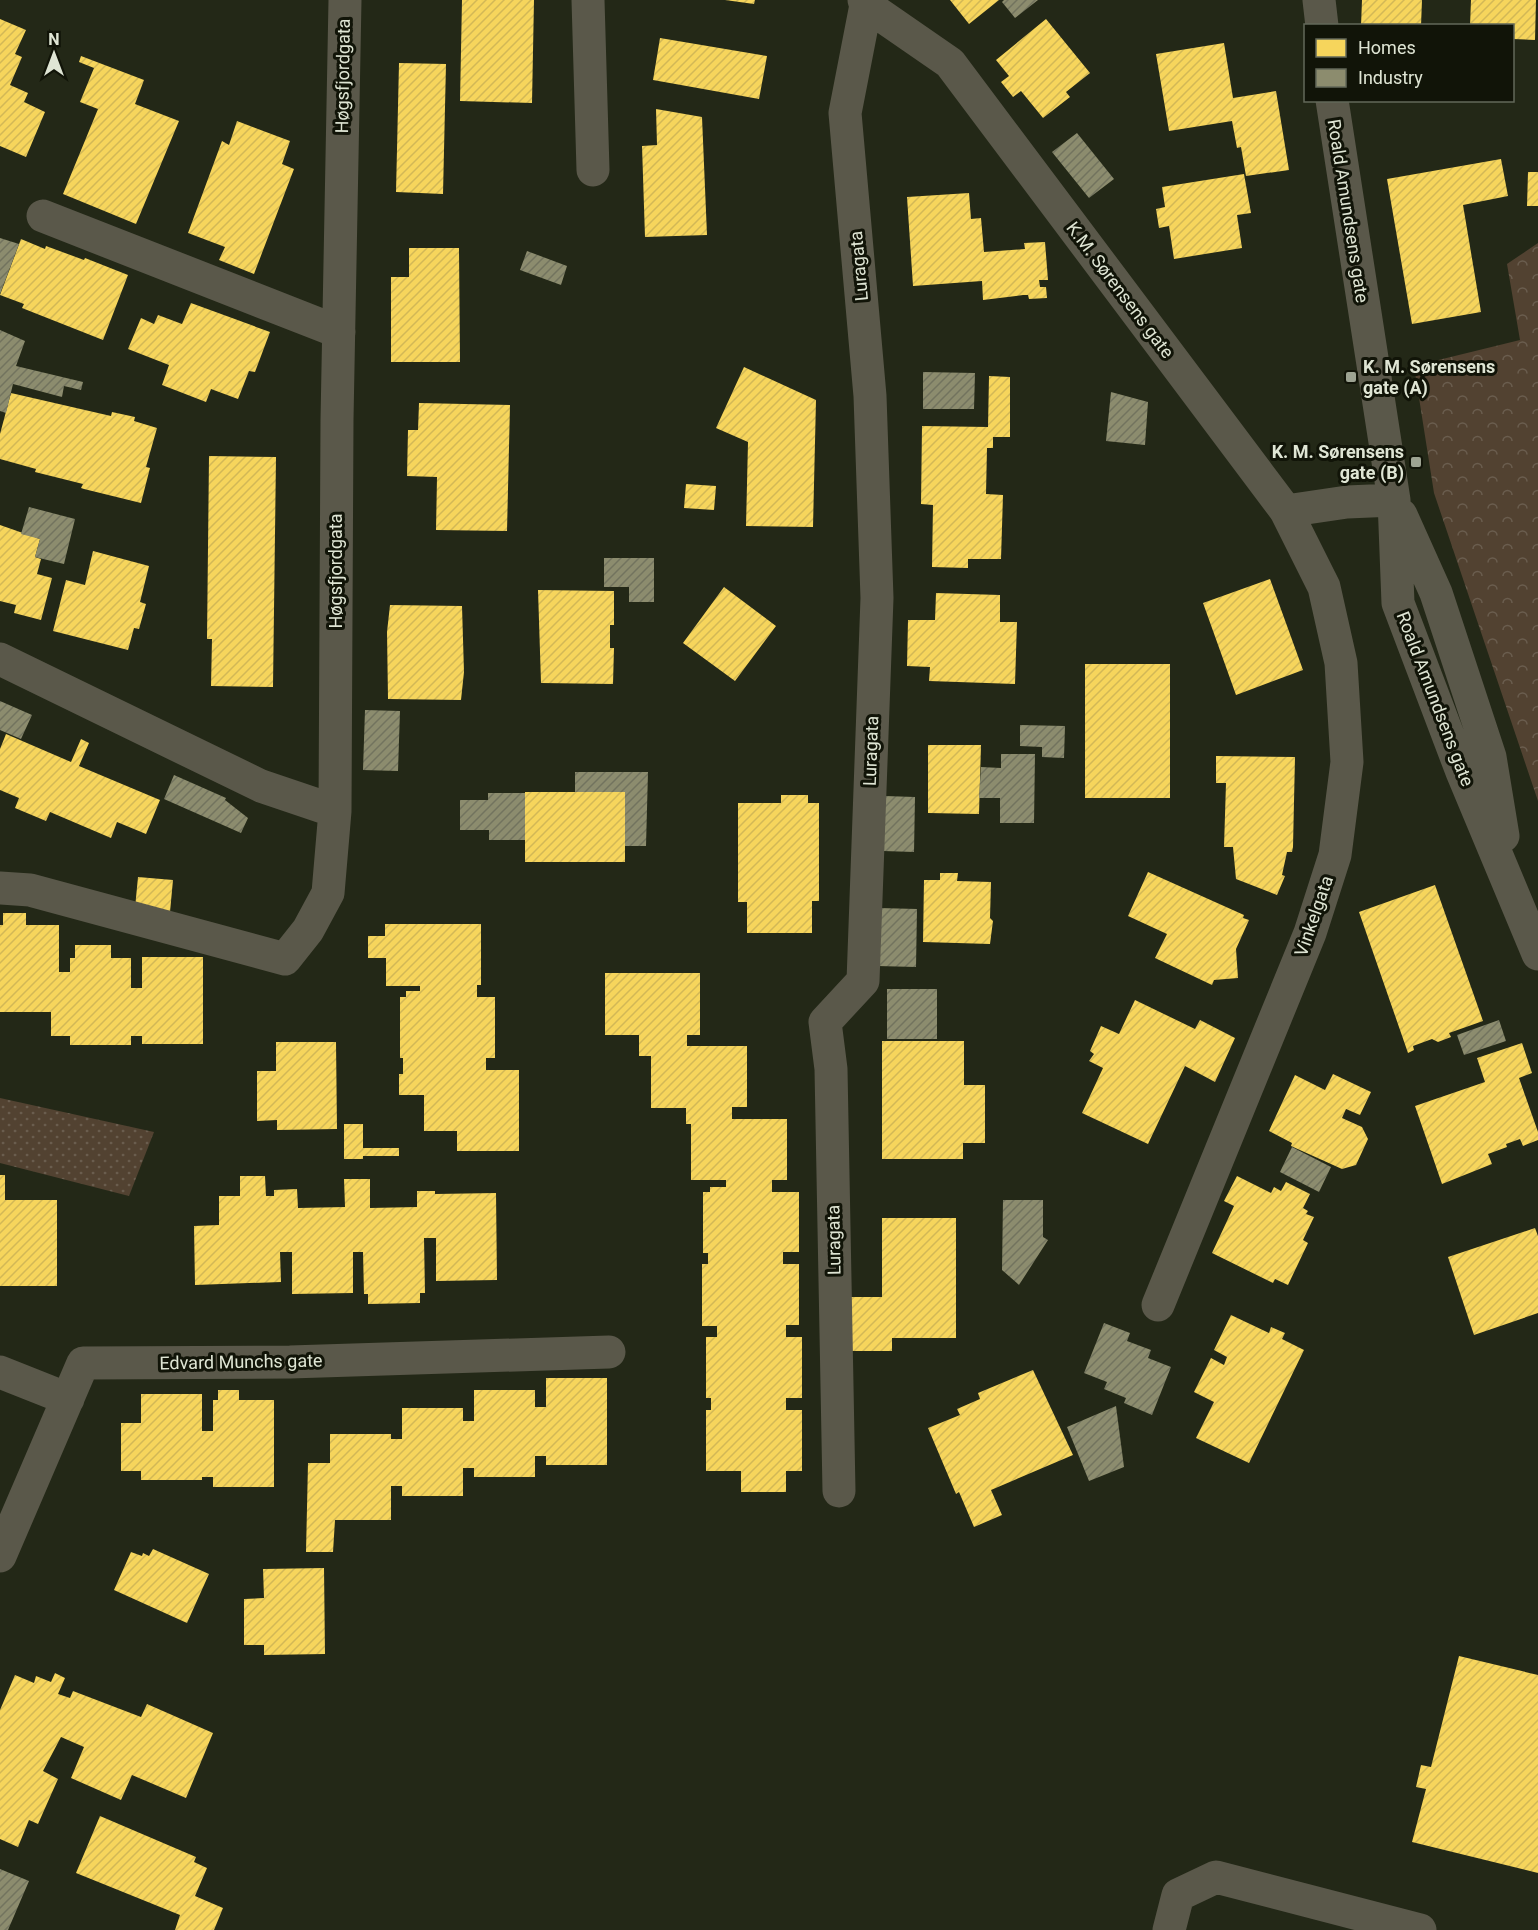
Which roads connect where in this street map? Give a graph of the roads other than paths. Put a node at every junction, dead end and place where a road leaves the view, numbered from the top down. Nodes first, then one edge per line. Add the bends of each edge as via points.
1 (345, 0) edge
2 (588, 0) edge
3 (1318, 0) edge
4 (865, 3) edge
5 (1322, 24) edge
6 (1332, 102) edge
7 (593, 170) dead end
8 (43, 216) dead end
9 (339, 332) junction
10 (1394, 500) junction
11 (1286, 511) junction
12 (0, 659) edge
13 (335, 811) junction
14 (0, 888) edge
15 (1538, 954) edge
16 (1158, 1305) dead end
17 (609, 1352) dead end
18 (0, 1372) edge
19 (68, 1399) junction
20 (839, 1491) dead end
21 (0, 1556) edge
22 (1169, 1930) edge
23 (1420, 1930) edge

1 - 9 street, Høgsfjordgata
2 - 7 street
3 - 5 street
4 - 11 street, K.M. Sørensens gate via 950,63
4 - 20 street, Luragata via 846,112 870,396 877,598 863,981 825,1022 831,1069
6 - 10 street, Roald Amundsens gate
8 - 9 street
9 - 13 street, Høgsfjordgata
10 - 11 street
10 - 15 street, Roald Amundsens gate via 1436,593 1490,757 1513,890
11 - 16 street, Vinkelgata via 1324,587 1341,663 1347,762 1335,855 1302,954
12 - 13 street via 261,786
13 - 14 street, Høgsfjordgata via 328,893 308,930 285,959 30,890
17 - 19 street, Edvard Munchs gate via 290,1362 83,1363
18 - 19 street
19 - 21 street, Edvard Munchs gate
22 - 23 street via 1178,1895 1216,1877

